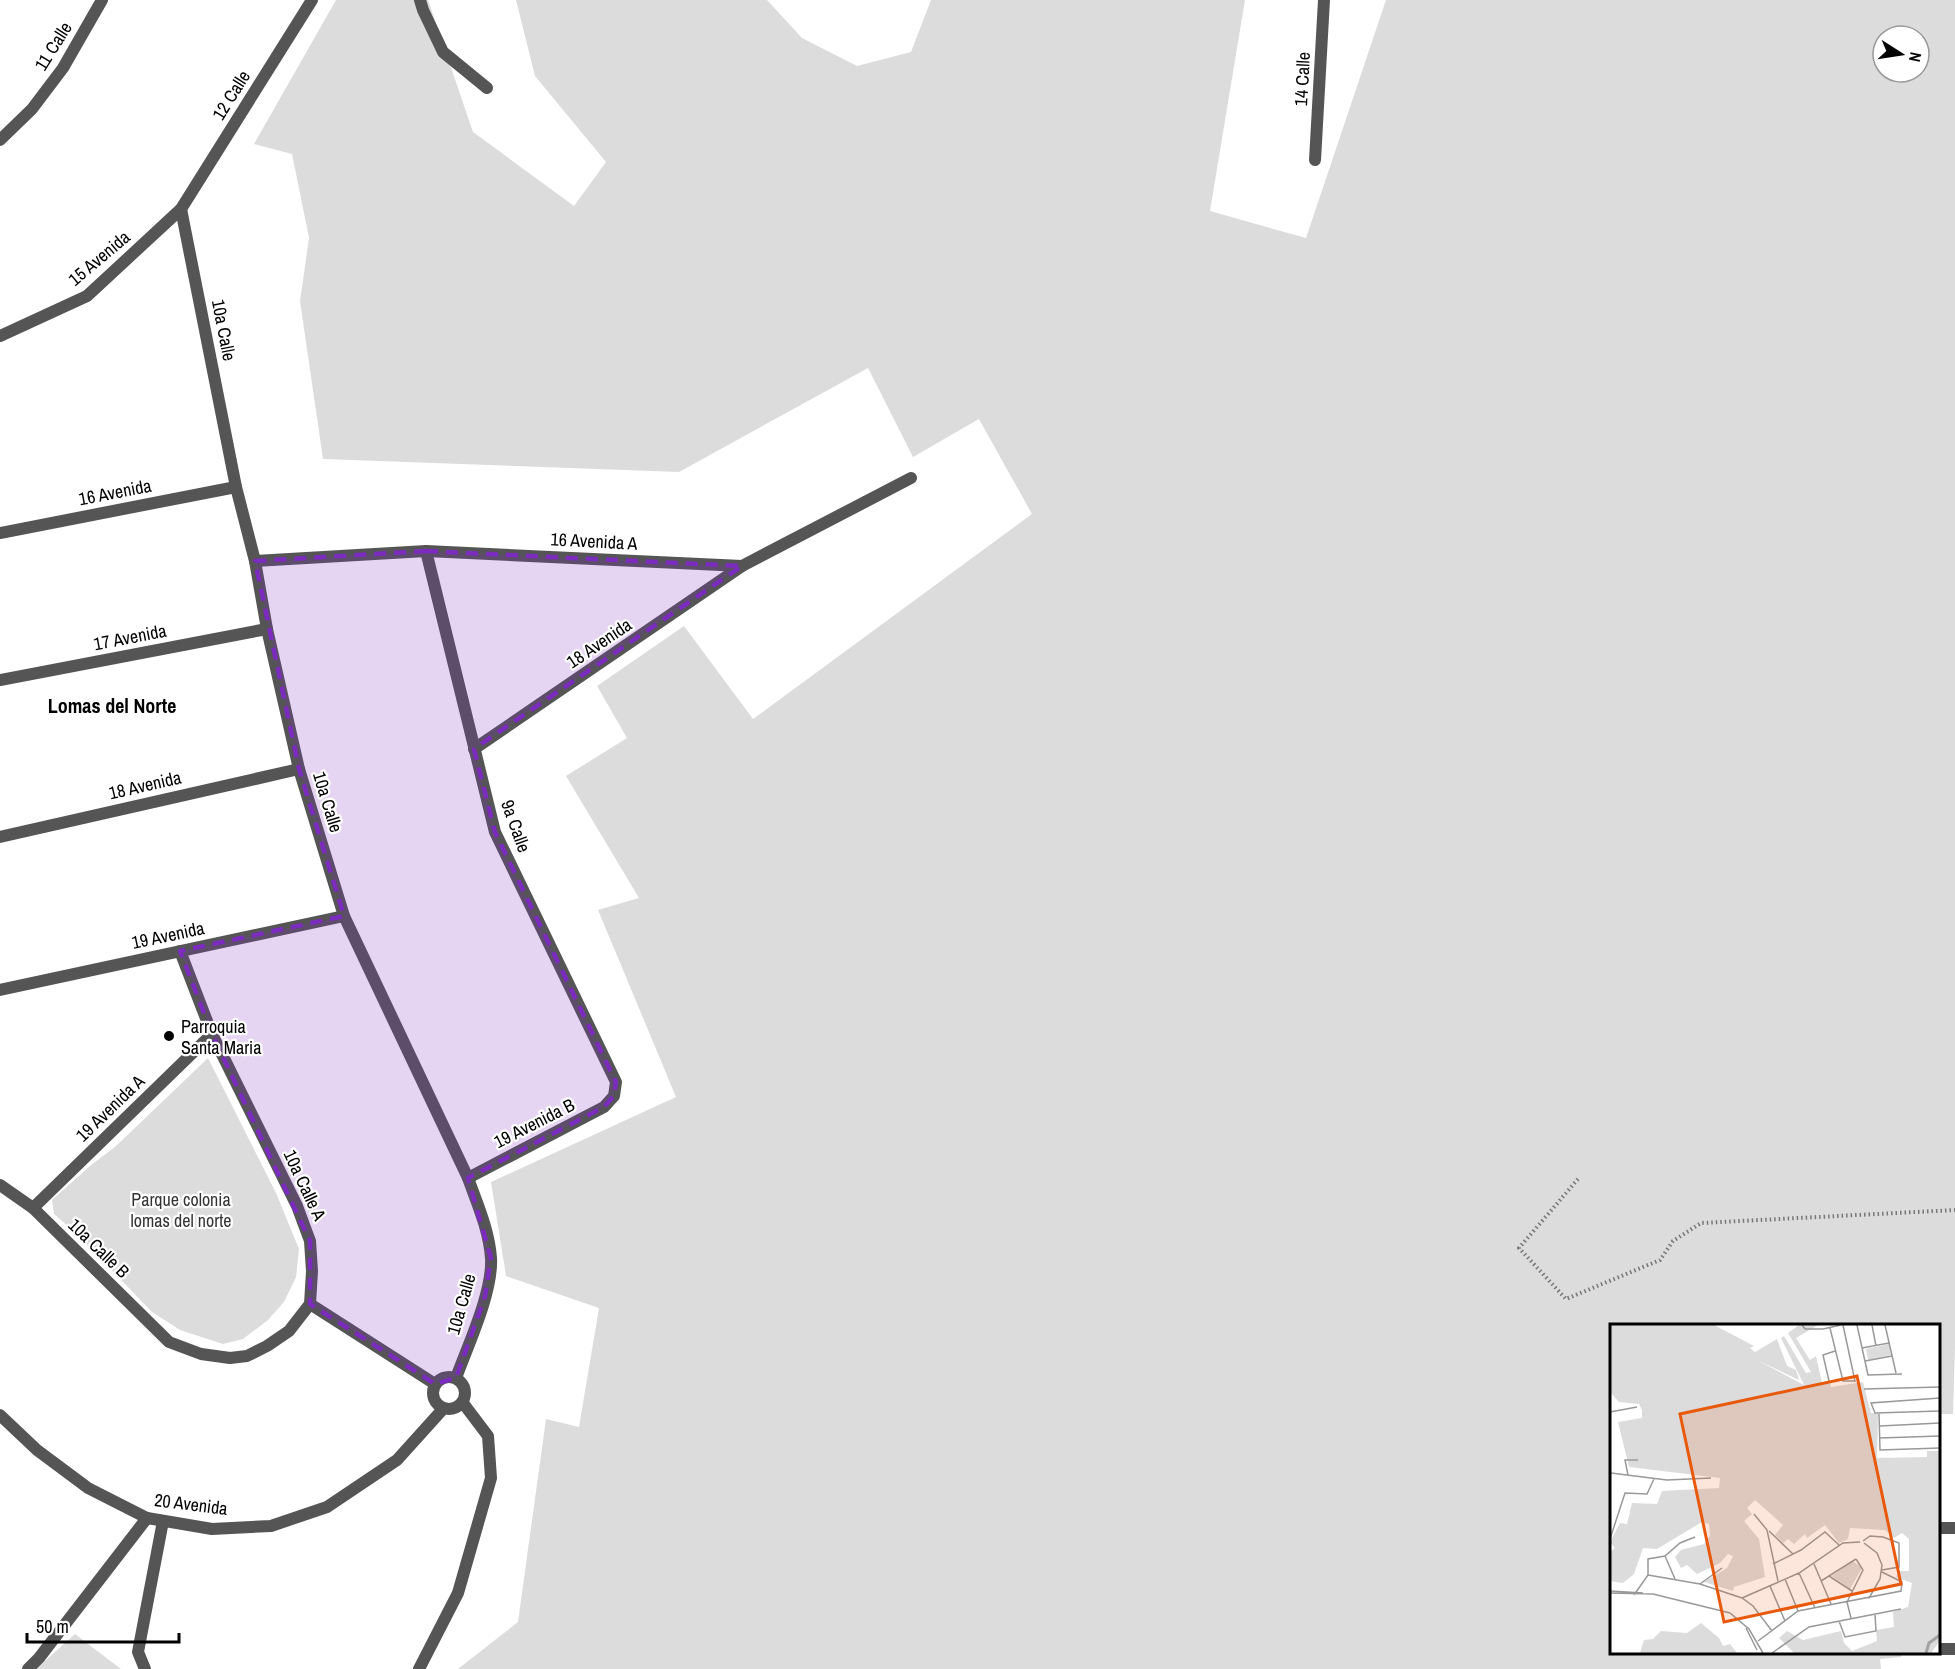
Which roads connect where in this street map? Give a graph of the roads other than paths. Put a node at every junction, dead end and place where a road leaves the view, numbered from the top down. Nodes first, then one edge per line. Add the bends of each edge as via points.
1 (102, 0) edge
2 (312, 0) edge
3 (420, 0) edge
4 (1324, 0) edge
5 (487, 88) dead end
6 (0, 140) edge
7 (1315, 160) dead end
8 (181, 209) junction
9 (0, 336) edge
10 (910, 478) dead end
11 (236, 487) junction
12 (0, 533) edge
13 (426, 551) junction
14 (255, 561) junction
15 (742, 566) junction
16 (267, 629) junction
17 (0, 681) edge
18 (474, 749) junction
19 (299, 769) junction
20 (0, 837) edge
21 (344, 916) junction
22 (180, 951) junction
23 (0, 990) edge
24 (212, 1034) junction
25 (614, 1096) joint
26 (468, 1178) junction
27 (0, 1185) edge
28 (33, 1208) junction
29 (310, 1304) junction
30 (456, 1378) junction
31 (435, 1384) junction
32 (463, 1403) junction
33 (443, 1409) junction
34 (0, 1415) edge
35 (147, 1518) junction
36 (163, 1521) junction
37 (28, 1669) edge
38 (145, 1669) edge
39 (419, 1669) edge

1 - 6 street, 11 Calle via 63,68 32,109
2 - 8 street, 12 Calle
3 - 5 street via 443,52
4 - 7 street, 14 Calle
8 - 9 street, 15 Avenida via 87,296
8 - 11 street, 10a Calle
10 - 15 street
11 - 12 street, 16 Avenida
11 - 14 street, 10a Calle
13 - 14 street, 16 Avenida A
13 - 15 street, 16 Avenida A
13 - 18 street, 9a Calle
14 - 16 street, 10a Calle
15 - 18 street, 18 Avenida
16 - 17 street, 17 Avenida
16 - 19 street, 10a Calle
18 - 25 street, 9a Calle via 495,832 616,1082
19 - 20 street, 18 Avenida
19 - 21 street, 10a Calle
21 - 22 street, 19 Avenida
21 - 26 street, 10a Calle
22 - 23 street, 19 Avenida
22 - 24 street, 10a Calle A
24 - 28 street, 19 Avenida A
24 - 29 street, 10a Calle A via 297,1206 310,1241
25 - 26 street, 19 Avenida B via 604,1107
26 - 30 street, 10a Calle via 491,1258 486,1297
27 - 28 street, 10a Calle B
28 - 29 street, 10a Calle B via 169,1342 201,1354 247,1356 289,1332
29 - 31 street
30 - 31 street via 441,1379
30 - 32 street via 464,1385
31 - 33 street via 435,1403
32 - 33 street via 454,1410
32 - 39 street via 488,1436 491,1478 458,1593
33 - 36 street, 20 Avenida via 396,1460 327,1507 271,1526 212,1528
34 - 35 street, 20 Avenida via 37,1450 88,1488
35 - 36 street, 20 Avenida
35 - 37 street
36 - 38 street via 138,1652

